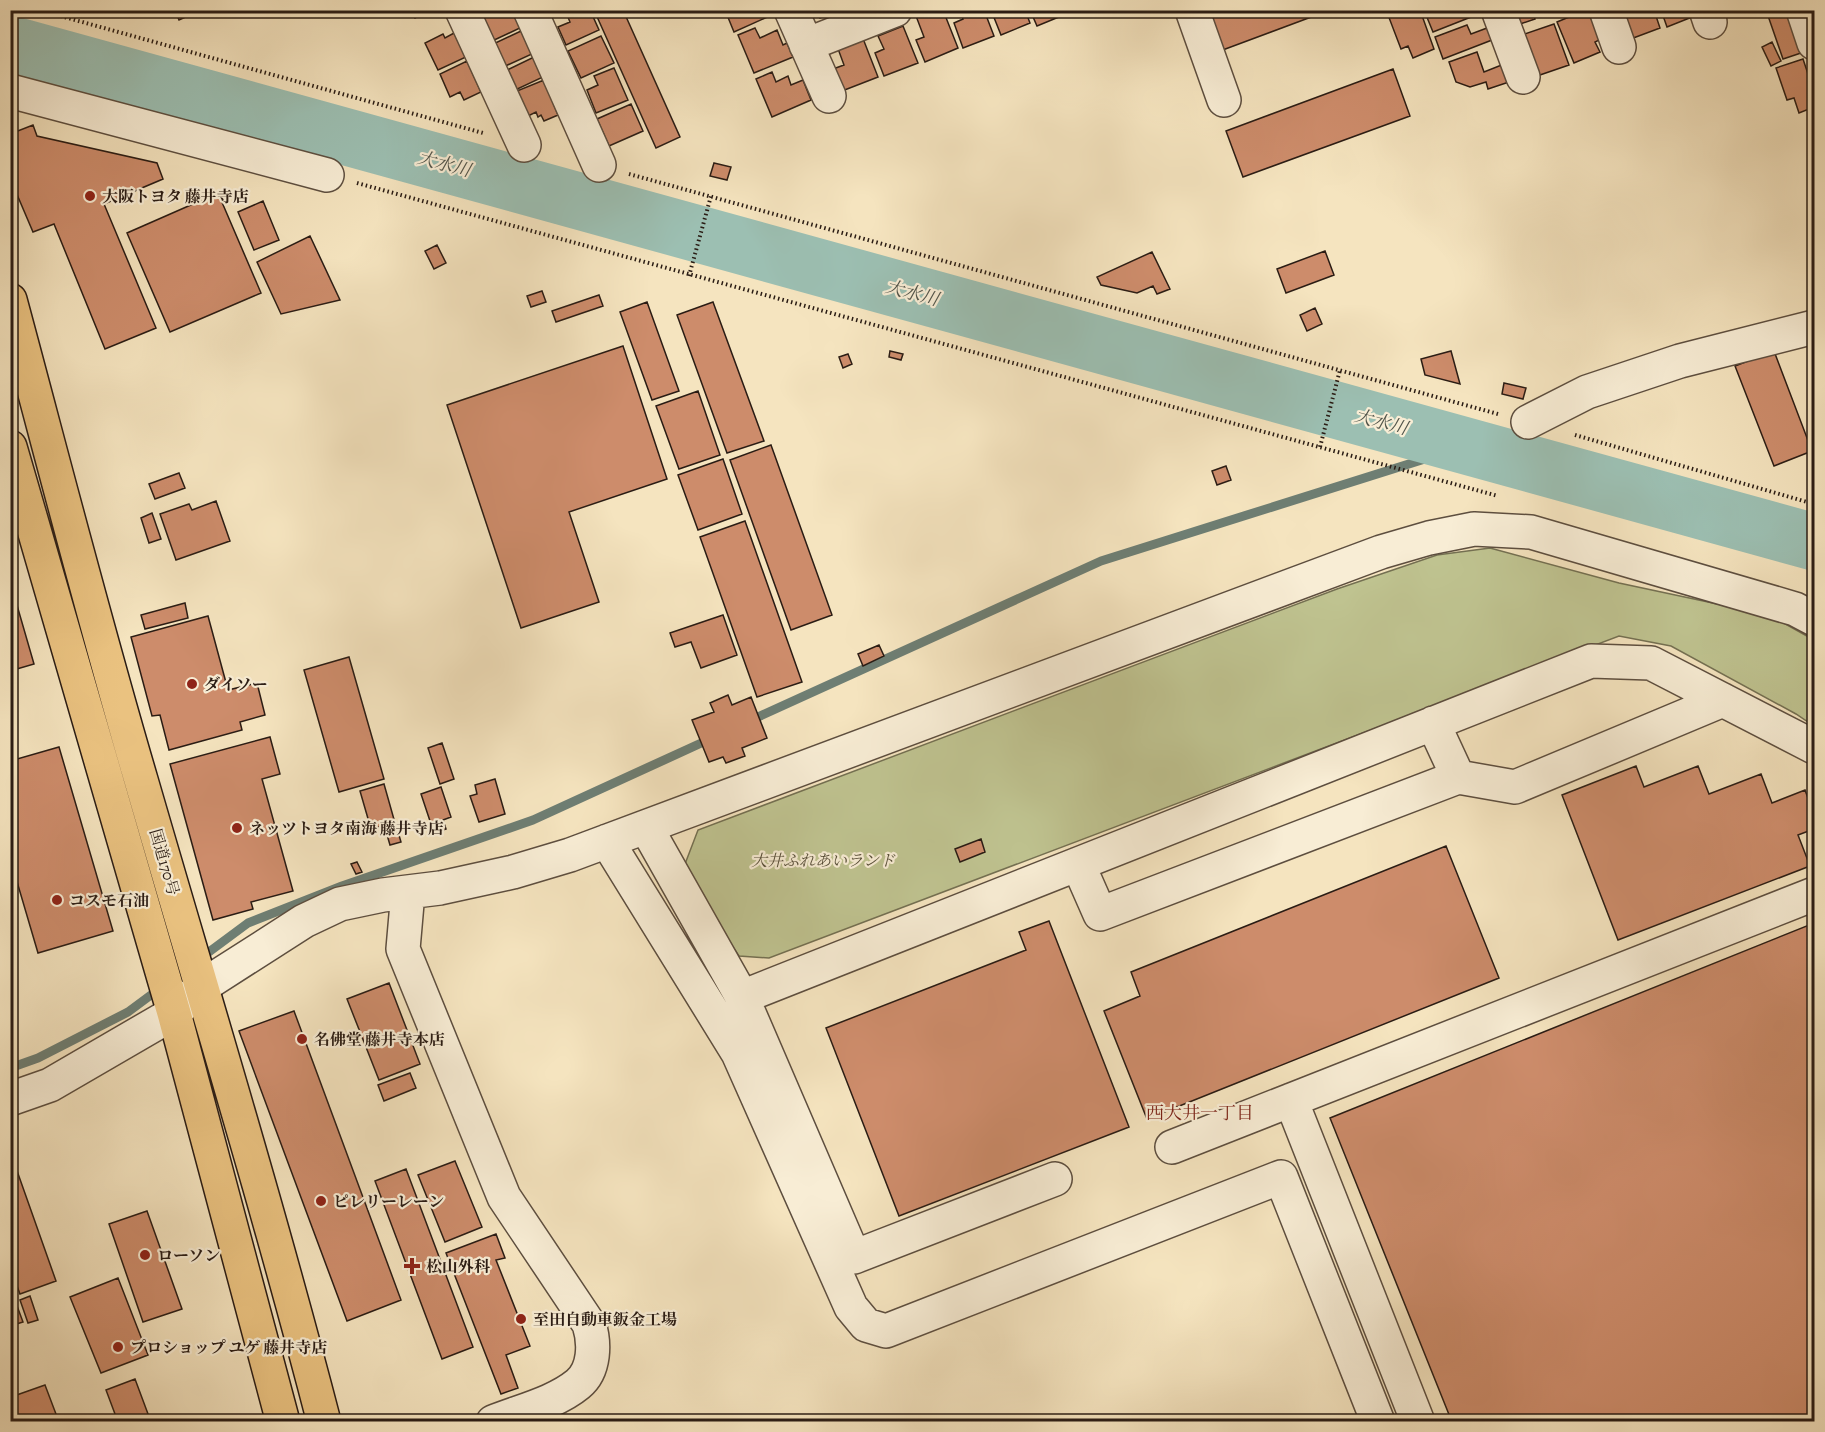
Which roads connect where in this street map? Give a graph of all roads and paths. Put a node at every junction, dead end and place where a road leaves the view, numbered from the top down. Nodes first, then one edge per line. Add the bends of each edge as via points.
1 (39, 10) edge
2 (462, 10) edge
3 (530, 10) edge
4 (791, 10) edge
5 (895, 10) edge
6 (1192, 10) edge
7 (1498, 10) edge
8 (1606, 10) edge
9 (1803, 10) edge
10 (1815, 43) edge
11 (806, 45) junction
12 (1619, 46) dead end
13 (1523, 77) dead end
14 (10, 91) edge
15 (829, 96) dead end
16 (1224, 100) dead end
17 (524, 144) joint
18 (599, 165) joint
19 (327, 175) joint
20 (711, 196) junction
21 (689, 276) junction
22 (10, 300) edge
23 (1815, 327) edge
24 (1340, 370) junction
25 (1528, 422) junction
26 (1320, 447) junction
27 (50, 449) junction
28 (12, 456) edge
29 (1504, 497) dead end
30 (1815, 504) edge
31 (1815, 619) edge
32 (1723, 700) junction
33 (1434, 723) junction
34 (1815, 747) edge
35 (1458, 777) junction
36 (646, 827) junction
37 (606, 841) junction
38 (1078, 864) junction
39 (408, 892) junction
40 (1815, 894) edge
41 (201, 987) junction
42 (742, 997) junction
43 (174, 1013) junction
44 (10, 1099) edge
45 (1291, 1100) junction
46 (1172, 1147) dead end
47 (1055, 1179) dead end
48 (283, 1422) edge
49 (324, 1422) edge
50 (493, 1422) edge
51 (1378, 1422) edge
52 (1418, 1422) edge

1 - 17 path
2 - 17 street
3 - 18 street
4 - 11 street
5 - 11 street
6 - 16 street
7 - 13 street
8 - 12 street
9 - 10 street
11 - 15 street
14 - 19 street
18 - 20 path
19 - 21 path
20 - 21 path
20 - 24 path
21 - 26 path
22 - 27 highway, 国道170号
23 - 25 street via 1680,361 1587,392
24 - 25 path
24 - 26 path
25 - 30 path
26 - 29 path
27 - 28 street
27 - 41 highway, 国道170号
28 - 43 highway, 国道170号
31 - 36 street via 1795,609 1531,532 1474,529 1381,552
32 - 33 street via 1651,663 1592,661
32 - 34 street
32 - 35 street via 1515,787
33 - 35 street
33 - 38 street
35 - 38 street via 1100,914
36 - 37 street
36 - 42 street
37 - 39 street via 513,872
37 - 51 street via 738,1053 851,1307 866,1325 886,1331 1281,1177
38 - 42 street
39 - 41 street via 340,904 322,912
39 - 50 street via 403,949 504,1197 589,1324 594,1338 591,1363 579,1383
40 - 45 street
41 - 43 street
41 - 49 highway, 国道170号
42 - 47 street via 854,1257
43 - 44 street via 50,1085
43 - 48 highway, 国道170号
45 - 46 street
45 - 52 street

